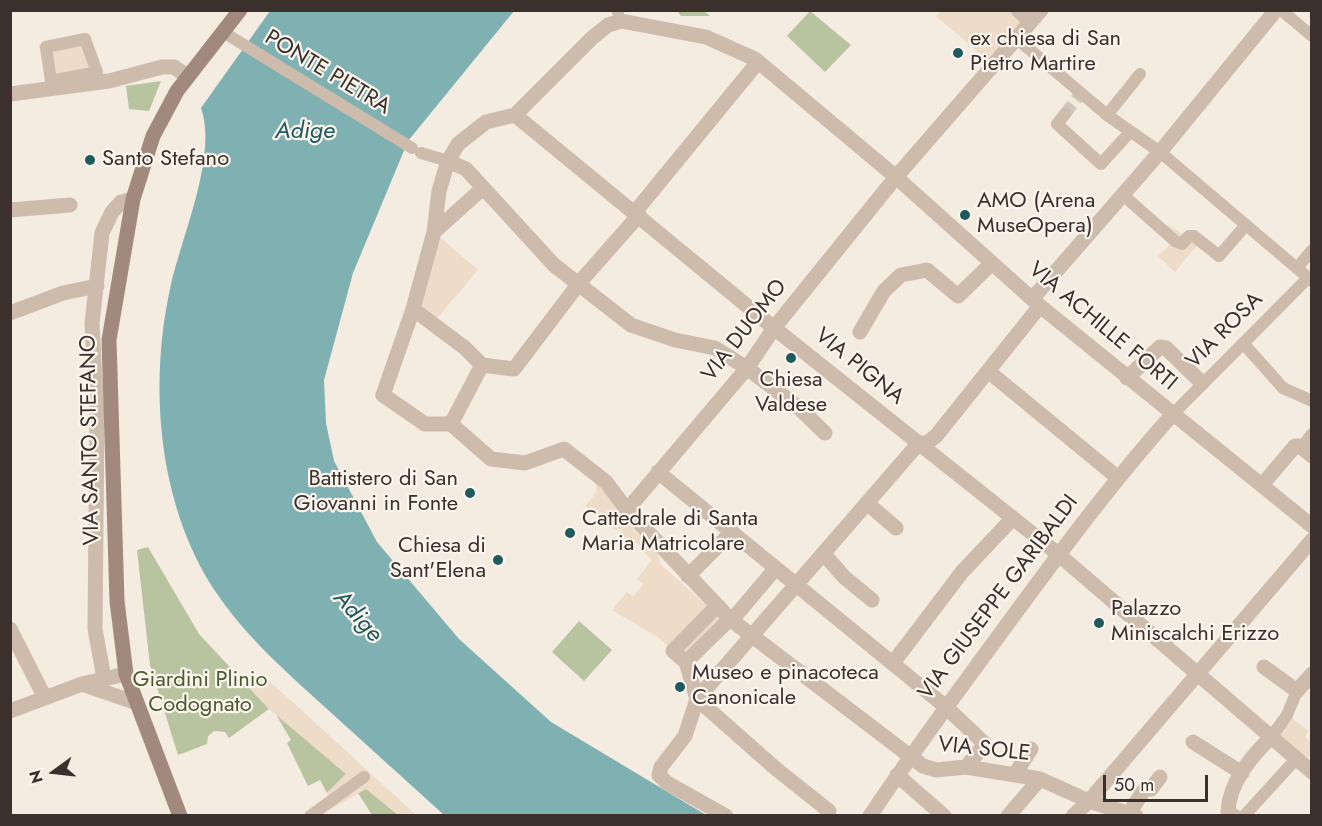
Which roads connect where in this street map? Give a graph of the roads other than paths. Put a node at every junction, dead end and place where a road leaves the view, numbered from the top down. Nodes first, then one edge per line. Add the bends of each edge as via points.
1 (240, 10) edge
2 (651, 10) edge
3 (1018, 10) edge
4 (1276, 10) edge
5 (1281, 10) edge
6 (618, 11) edge
7 (1036, 16) edge
8 (608, 25) junction
9 (667, 28) junction
10 (1311, 36) edge
11 (219, 37) junction
12 (1016, 38) junction
13 (758, 62) junction
14 (97, 72) joint
15 (1140, 74) dead end
16 (188, 76) junction
17 (10, 94) edge
18 (1065, 114) dead end
19 (515, 115) junction
20 (1107, 115) junction
21 (1131, 132) junction
22 (1160, 152) junction
23 (448, 161) junction
24 (896, 177) junction
25 (483, 188) junction
26 (1123, 195) junction
27 (133, 199) junction
28 (70, 206) dead end
29 (10, 210) edge
30 (637, 213) junction
31 (1245, 226) junction
32 (434, 232) junction
33 (1311, 250) edge
34 (992, 263) junction
35 (1297, 268) junction
36 (1310, 279) edge
37 (580, 282) junction
38 (97, 286) junction
39 (1036, 302) junction
40 (413, 309) junction
41 (10, 313) edge
42 (774, 328) junction
43 (860, 332) dead end
44 (1243, 343) junction
45 (482, 365) junction
46 (747, 368) junction
47 (988, 371) junction
48 (1127, 378) junction
49 (1202, 383) junction
50 (1311, 401) edge
51 (1172, 415) junction
52 (451, 424) junction
53 (825, 433) dead end
54 (1311, 434) edge
55 (919, 443) junction
56 (1307, 452) edge
57 (658, 472) junction
58 (1118, 477) junction
59 (1262, 485) junction
60 (868, 504) junction
61 (627, 510) junction
62 (1013, 518) junction
63 (1311, 526) edge
64 (896, 528) dead end
65 (732, 532) junction
66 (1311, 540) edge
67 (824, 554) junction
68 (1058, 554) junction
69 (775, 569) junction
70 (688, 576) junction
71 (795, 584) junction
72 (872, 600) dead end
73 (717, 606) junction
74 (731, 620) junction
75 (10, 629) edge
76 (753, 635) junction
77 (686, 662) junction
78 (893, 663) junction
79 (1264, 667) dead end
80 (126, 674) junction
81 (1198, 674) junction
82 (1311, 674) edge
83 (104, 678) junction
84 (82, 684) junction
85 (1297, 691) junction
86 (44, 696) junction
87 (697, 699) junction
88 (137, 703) junction
89 (946, 707) junction
90 (10, 711) edge
91 (1272, 736) junction
92 (1193, 742) dead end
93 (1031, 749) dead end
94 (909, 756) junction
95 (1296, 759) junction
96 (966, 767) junction
97 (1311, 772) edge
98 (1242, 773) junction
99 (1015, 774) junction
100 (897, 775) junction
101 (364, 777) dead end
102 (1160, 777) dead end
103 (1040, 779) junction
104 (1089, 801) junction
105 (829, 811) dead end
106 (1132, 814) edge
107 (180, 816) edge
108 (310, 816) edge
109 (726, 816) edge
110 (870, 816) edge
111 (944, 816) edge
112 (1008, 816) edge
113 (1073, 816) edge
114 (1234, 816) edge
115 (1244, 816) edge

1 - 11 main road, VIA SANTO STEFANO
2 - 9 street
3 - 7 street
4 - 22 street
5 - 10 street
6 - 8 street
7 - 12 street, VIA DUOMO
8 - 9 street, VIA ACHILLE FORTI via 621,21
8 - 19 street
9 - 13 street, VIA ACHILLE FORTI via 706,37
11 - 16 main road, VIA SANTO STEFANO
11 - 23 street, PONTE PIETRA via 238,43 416,150
12 - 20 street
12 - 24 street, VIA DUOMO
13 - 24 street, VIA ACHILLE FORTI
13 - 30 street
14 - 14 street via 85,39 46,47 51,81
15 - 20 street
16 - 17 street via 162,67 109,81
16 - 27 main road, VIA SANTO STEFANO via 153,136
18 - 21 street via 1057,124 1101,164
19 - 23 street via 486,122 458,144
19 - 30 street, VIA PIGNA
20 - 21 street
21 - 22 street
22 - 26 street
22 - 31 street
23 - 25 street via 466,169
23 - 32 street via 439,191
24 - 34 street, VIA ACHILLE FORTI
24 - 42 street, VIA DUOMO
25 - 32 street
25 - 37 street via 554,265
26 - 31 street via 1175,241 1182,244 1194,236 1219,256
26 - 39 street
27 - 38 street via 121,202 102,233
27 - 80 main road, VIA SANTO STEFANO via 109,340 117,601
28 - 29 street
30 - 37 street
30 - 42 street, VIA PIGNA
31 - 35 street
32 - 40 street
33 - 35 street
34 - 39 street, VIA ACHILLE FORTI
34 - 43 street via 958,296 927,270 901,275 884,291
35 - 36 street
36 - 44 street, VIA ROSA
37 - 45 street via 514,369
37 - 46 street via 632,325 715,348
38 - 41 street via 63,293
38 - 83 street via 92,323 97,416 95,629
39 - 47 street
39 - 48 street, VIA ACHILLE FORTI
40 - 45 street
40 - 52 street via 383,395 425,424
42 - 46 street, VIA DUOMO
42 - 55 street, VIA PIGNA
44 - 49 street, VIA ROSA
44 - 50 street via 1282,388
45 - 52 street
46 - 53 street
46 - 57 street, VIA DUOMO
47 - 55 street via 936,436 927,443
47 - 58 street
48 - 49 street via 1160,346
48 - 51 street, VIA ACHILLE FORTI
49 - 51 street, VIA ROSA
51 - 58 street, VIA GIUSEPPE GARIBALDI
51 - 59 street, VIA ACHILLE FORTI
52 - 61 street, VIA SOLE via 491,459 525,463 564,449 606,482
54 - 56 street
55 - 60 street
55 - 62 street, VIA PIGNA
56 - 59 street via 1296,446
57 - 61 street, VIA DUOMO
57 - 65 street
58 - 68 street, VIA GIUSEPPE GARIBALDI
59 - 63 street, VIA ACHILLE FORTI
60 - 64 street
60 - 67 street
61 - 70 street, VIA SOLE
62 - 68 street, VIA PIGNA
62 - 78 street via 962,572
65 - 69 street
65 - 70 street
66 - 81 street
67 - 71 street
67 - 72 street
68 - 81 street, VIA PIGNA
68 - 89 street, VIA GIUSEPPE GARIBALDI
69 - 71 street
69 - 74 street
70 - 73 street, VIA SOLE
71 - 76 street
71 - 78 street
73 - 74 street, VIA SOLE
73 - 77 street via 674,651
74 - 76 street, VIA SOLE
74 - 77 street
75 - 86 street
76 - 87 street
76 - 94 street, VIA SOLE
77 - 87 street
78 - 89 street
79 - 85 street
80 - 83 street
80 - 88 main road, VIA SANTO STEFANO
81 - 91 street, VIA PIGNA
81 - 104 street
82 - 85 street
83 - 84 street
84 - 86 street
84 - 88 street
85 - 91 street
86 - 90 street
87 - 105 street
87 - 109 street via 685,736 659,775
88 - 107 main road, VIA SANTO STEFANO
89 - 94 street, VIA GIUSEPPE GARIBALDI
89 - 96 street via 985,744
91 - 95 street, VIA PIGNA
91 - 98 street
92 - 98 street
93 - 99 street
94 - 96 street, VIA SOLE via 936,770
94 - 100 street, VIA GIUSEPPE GARIBALDI
95 - 97 street, VIA PIGNA
95 - 115 street
96 - 99 street, VIA SOLE
98 - 114 street via 1228,795 1228,812
99 - 103 street, VIA SOLE
100 - 110 street, VIA GIUSEPPE GARIBALDI
100 - 111 street
101 - 108 street
102 - 106 street via 1151,789 1145,789
103 - 104 street, VIA SOLE
103 - 112 street
104 - 106 street, VIA SOLE
104 - 113 street

